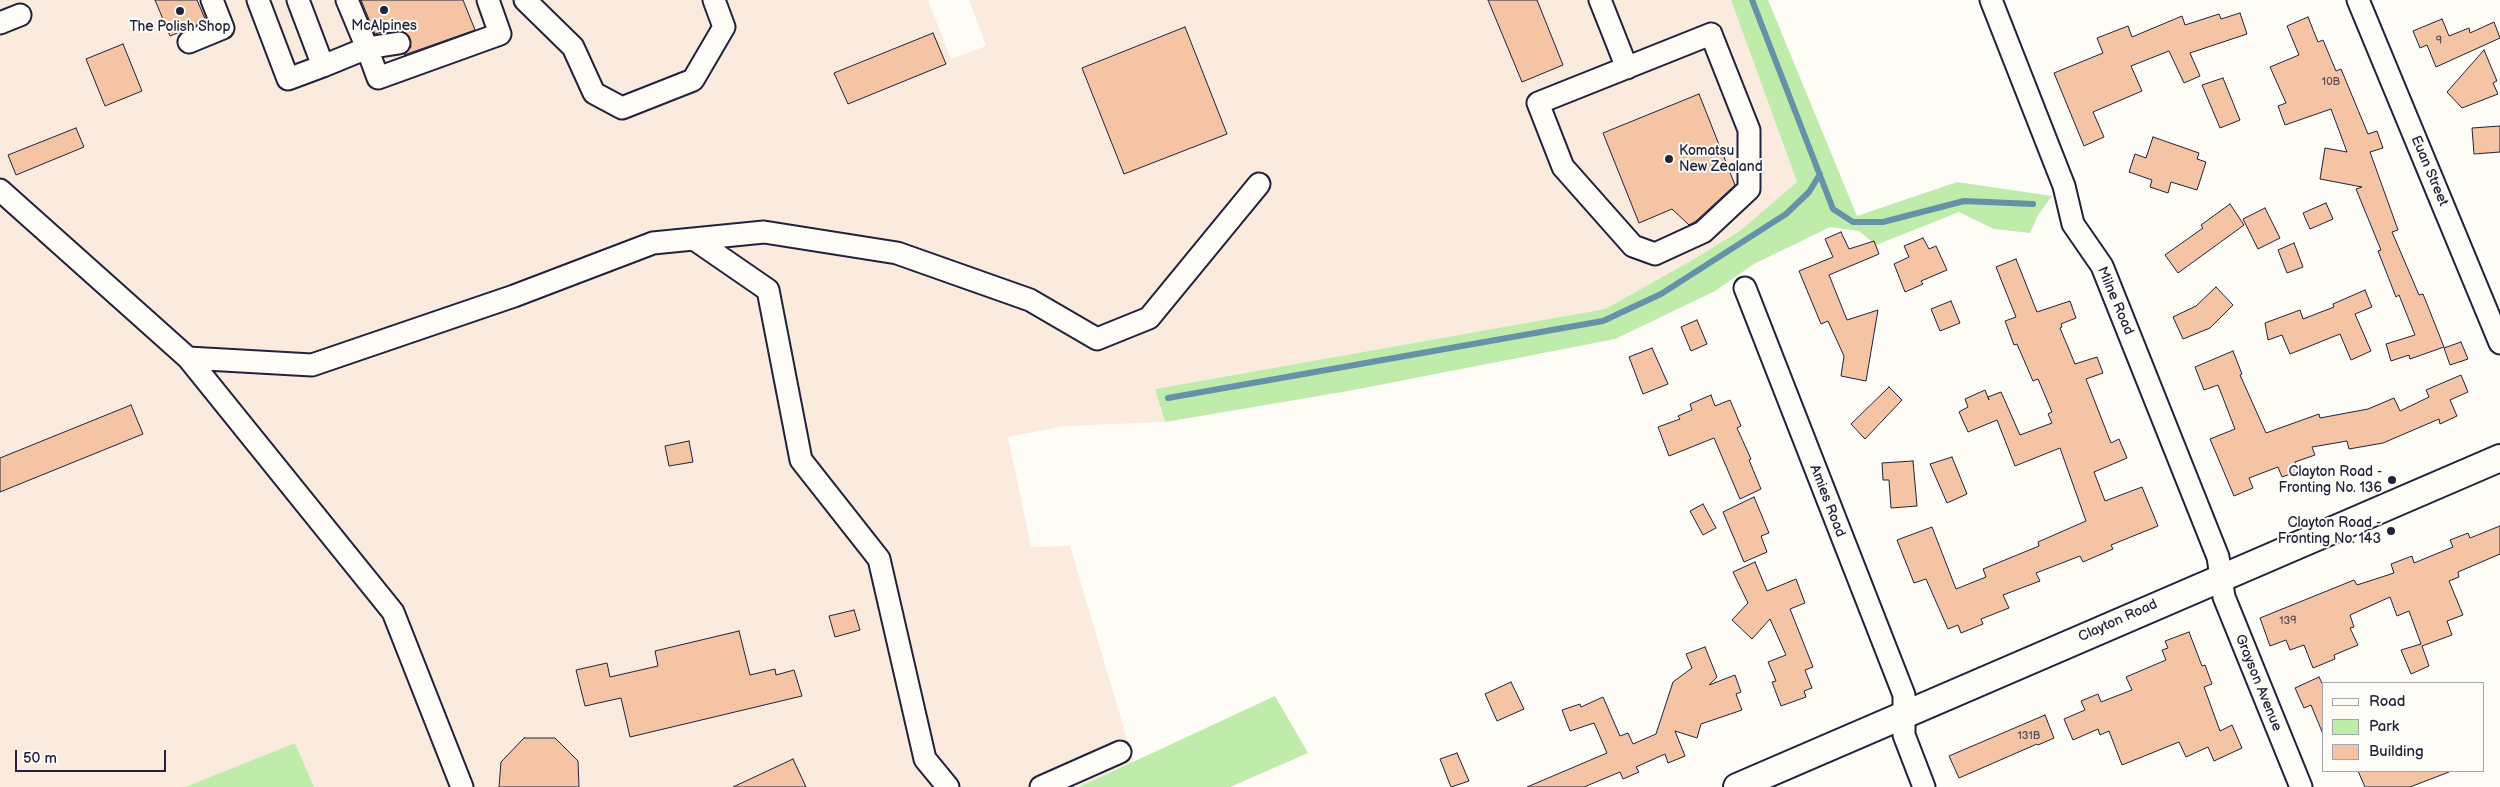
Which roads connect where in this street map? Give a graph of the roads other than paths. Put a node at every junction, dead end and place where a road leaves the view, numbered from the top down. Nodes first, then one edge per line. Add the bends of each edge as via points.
1 (212, 0) edge
2 (258, 0) edge
3 (298, 0) edge
4 (347, 0) edge
5 (488, 0) edge
6 (525, 0) edge
7 (714, 0) edge
8 (1600, 0) edge
9 (1991, 0) edge
10 (2358, 0) edge
11 (20, 14) dead end
12 (0, 23) edge
13 (189, 42) dead end
14 (399, 43) dead end
15 (367, 48) junction
16 (323, 66) junction
17 (1628, 68) junction
18 (1259, 184) dead end
19 (0, 190) edge
20 (694, 239) junction
21 (1744, 288) dead end
22 (2500, 343) edge
23 (188, 358) junction
24 (2500, 458) edge
25 (2221, 577) junction
26 (1904, 715) junction
27 (1120, 752) dead end
28 (462, 787) edge
29 (948, 787) edge
30 (1041, 787) edge
31 (1738, 787) edge
32 (1924, 787) edge
33 (2301, 787) edge

1 - 13 street via 223,28
2 - 16 street via 288,79
3 - 16 street
4 - 15 street
5 - 15 street via 500,34 378,78
6 - 7 street via 573,47 594,93 622,108 693,80 724,27
8 - 17 street
9 - 25 street, Milne Road via 2064,186 2073,224 2102,266 2218,556
10 - 22 street, Euan Street
11 - 12 street
14 - 15 street
15 - 16 street
17 - 17 street via 1711,34 1749,130 1749,189 1703,232 1655,254 1634,246 1563,167 1538,103
18 - 20 street via 1149,318 1097,339 1030,300 897,253 764,232
19 - 23 street
20 - 23 street via 652,243 514,296 312,364
20 - 29 street via 768,290 801,460 879,559 925,759
21 - 26 street, Amies Road via 1904,695
23 - 28 street via 393,612
24 - 25 main road, Clayton Road via 2305,544
25 - 26 main road, Clayton Road
25 - 33 street, Grayson Avenue via 2224,597
26 - 31 main road, Clayton Road
26 - 32 street, Amies Road via 1904,735
27 - 30 street

